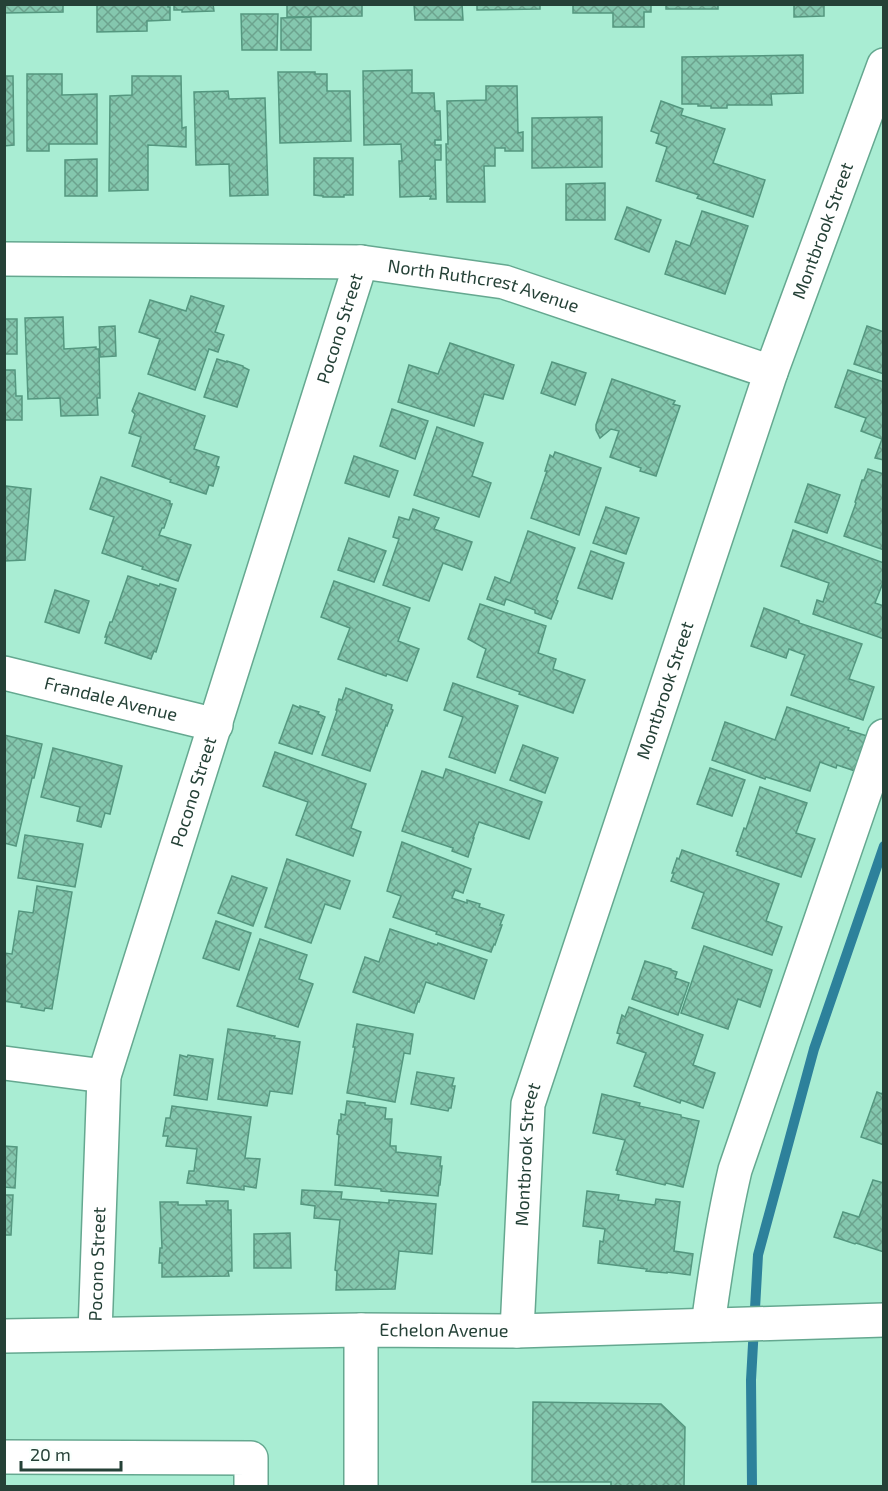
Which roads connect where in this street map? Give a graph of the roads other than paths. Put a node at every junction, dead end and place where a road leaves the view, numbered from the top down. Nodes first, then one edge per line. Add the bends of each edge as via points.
1 (884, 65) edge
2 (4, 259) edge
3 (361, 262) junction
4 (771, 372) junction
5 (4, 673) edge
6 (216, 725) junction
7 (884, 736) edge
8 (4, 1063) edge
9 (104, 1076) junction
10 (884, 1320) edge
11 (722, 1325) junction
12 (361, 1330) junction
13 (518, 1331) junction
14 (95, 1333) junction
15 (4, 1336) edge
16 (4, 1457) edge
17 (251, 1486) edge
18 (361, 1486) edge

1 - 4 street, Montbrook Street
2 - 3 street, North Ruthcrest Avenue
3 - 4 street, North Ruthcrest Avenue via 504,282
3 - 6 street, Pocono Street
4 - 13 street, Montbrook Street via 528,1104
5 - 6 street, Frandale Avenue
6 - 9 street, Pocono Street
7 - 11 street via 735,1170 713,1283
8 - 9 street
9 - 14 street, Pocono Street
10 - 11 street, Echelon Avenue
11 - 13 street, Echelon Avenue
12 - 13 street, Echelon Avenue
12 - 14 street, Echelon Avenue
12 - 18 street
14 - 15 street, Echelon Avenue
16 - 17 street via 251,1458

